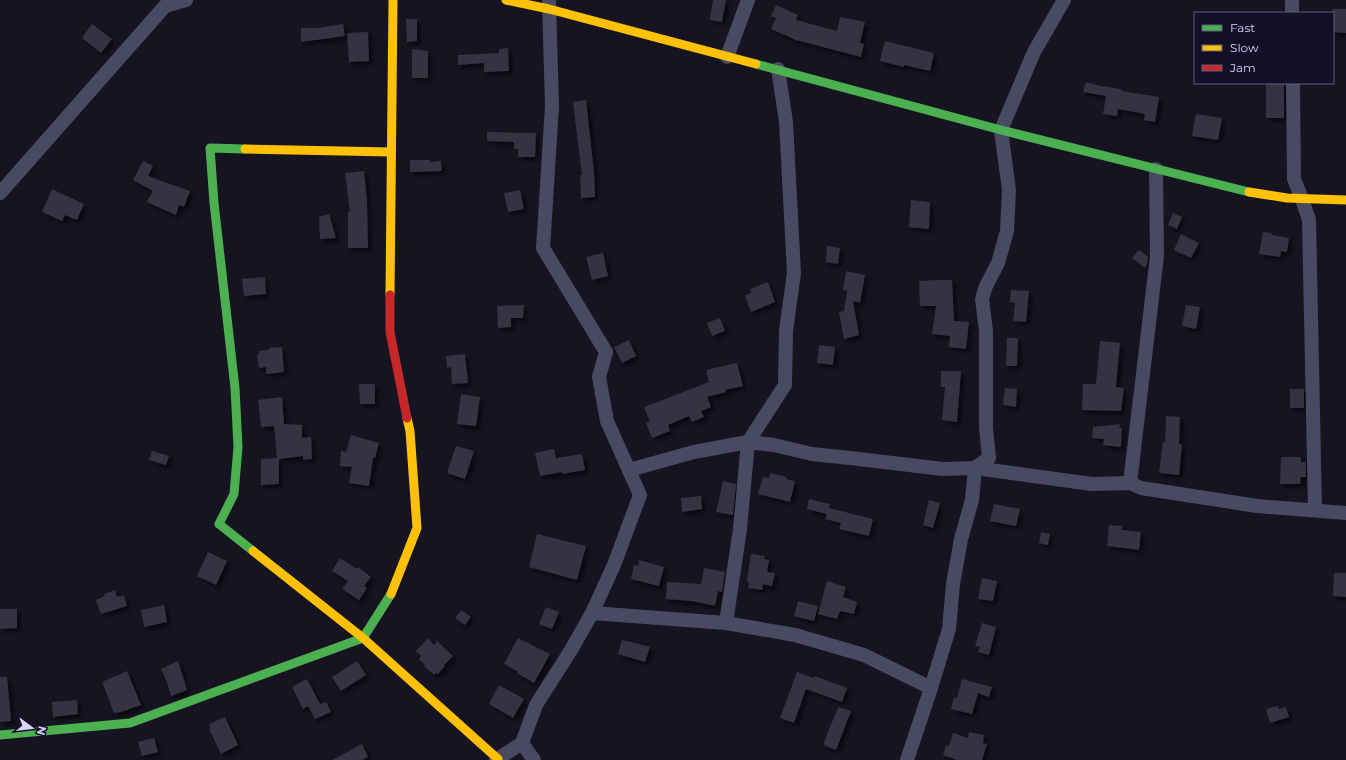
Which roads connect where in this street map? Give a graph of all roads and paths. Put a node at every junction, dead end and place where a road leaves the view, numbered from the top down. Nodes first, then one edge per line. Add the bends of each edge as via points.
1 (186, 0) edge
2 (393, 0) edge
3 (506, 0) edge
4 (748, 0) edge
5 (1064, 0) edge
6 (1292, 0) edge
7 (549, 5) edge
8 (1292, 12) edge
9 (727, 57) junction
10 (778, 69) junction
11 (1293, 84) edge
12 (1001, 130) junction
13 (391, 152) junction
14 (1156, 169) junction
15 (0, 193) edge
16 (1302, 198) junction
17 (1346, 200) edge
18 (748, 442) junction
19 (975, 468) junction
20 (629, 470) junction
21 (1130, 483) junction
22 (1315, 510) junction
23 (1346, 513) edge
24 (592, 612) junction
25 (726, 623) junction
26 (363, 638) junction
27 (931, 688) junction
28 (0, 735) edge
29 (522, 743) junction
30 (497, 759) edge
31 (534, 760) edge
32 (907, 760) edge

1 - 15 street via 165,6
2 - 13 street
3 - 7 street
4 - 9 street
5 - 12 street via 1034,52
6 - 8 street
7 - 9 street
7 - 20 street via 552,106 543,248 606,352 599,376 607,421
9 - 10 street
10 - 12 street
10 - 18 street via 786,122 794,273 786,331 785,385
11 - 16 street via 1294,179
12 - 14 street
12 - 19 street via 1009,210 998,264 982,299 986,331 986,428 989,458
13 - 26 street via 390,332 410,431 417,528 393,591
13 - 26 street via 210,148 214,211 235,388 238,447 234,494 219,524
14 - 16 street via 1247,192
14 - 21 street via 1157,256
16 - 17 street
16 - 22 street via 1308,220
18 - 19 street via 812,454 943,469
18 - 20 street via 694,452
18 - 25 street via 740,529
19 - 21 street via 1092,484
19 - 27 street via 972,500 953,584 949,629
20 - 24 street via 640,494 614,565
21 - 22 street via 1141,488 1257,506
22 - 23 street
24 - 25 street
24 - 29 street via 536,706
25 - 27 street via 795,635 864,655
26 - 28 street via 130,723
26 - 30 street
27 - 32 street
29 - 30 street
29 - 31 street

